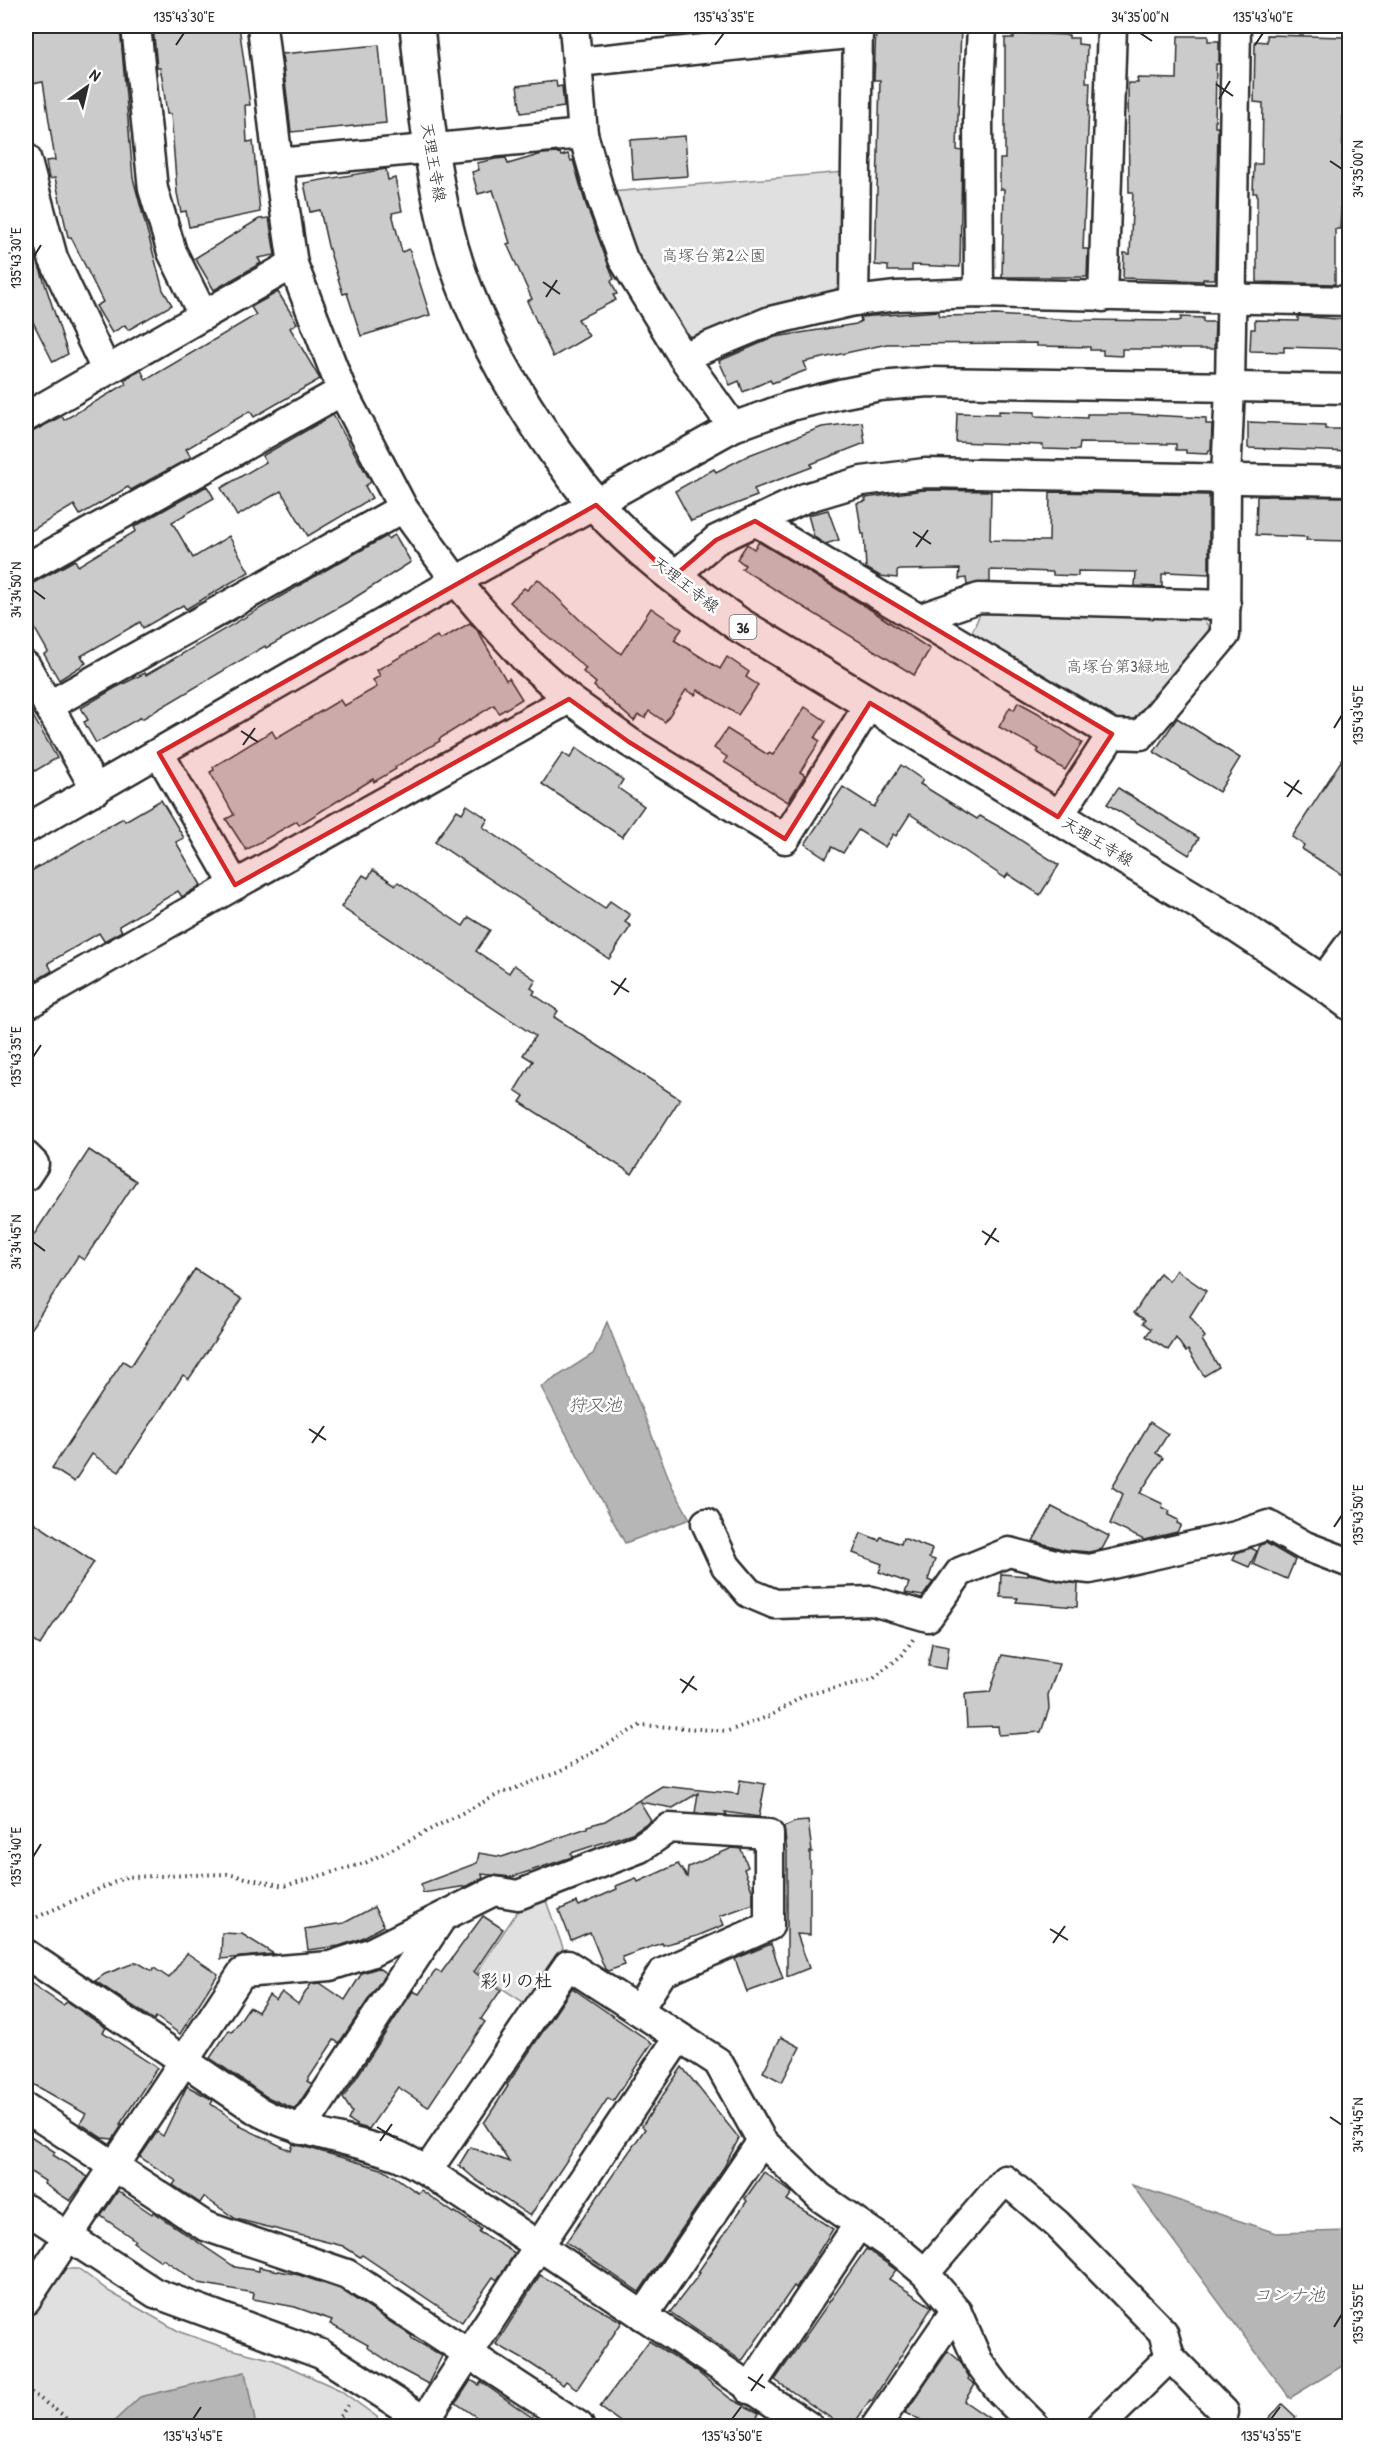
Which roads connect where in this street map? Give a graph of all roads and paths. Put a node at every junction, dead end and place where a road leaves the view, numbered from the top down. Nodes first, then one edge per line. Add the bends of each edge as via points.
1 (136, 26) edge
2 (262, 26) edge
3 (417, 26) edge
4 (574, 26) edge
5 (982, 26) edge
6 (1112, 26) edge
7 (1236, 26) edge
8 (858, 29) edge
9 (578, 62) junction
10 (583, 134) junction
11 (430, 150) junction
12 (26, 158) edge
13 (278, 163) junction
14 (293, 264) junction
15 (979, 293) junction
16 (1103, 297) junction
17 (1230, 300) junction
18 (1350, 301) edge
19 (854, 302) junction
20 (203, 315) junction
21 (683, 357) junction
22 (106, 370) junction
23 (1230, 387) junction
24 (1350, 389) edge
25 (342, 391) junction
26 (26, 417) edge
27 (733, 427) junction
28 (1226, 478) junction
29 (1350, 482) edge
30 (596, 505) junction
31 (403, 508) junction
32 (755, 521) junction
33 (26, 568) edge
34 (674, 577) junction
35 (456, 582) junction
36 (1226, 605) junction
37 (921, 618) junction
38 (26, 666) edge
39 (569, 699) junction
40 (870, 704) junction
41 (48, 706) junction
42 (1112, 734) junction
43 (159, 753) junction
44 (96, 790) junction
45 (1058, 817) junction
46 (26, 829) edge
47 (235, 885) junction
48 (1350, 944) edge
49 (1322, 982) junction
50 (1350, 1003) edge
51 (26, 1005) edge
52 (26, 1156) edge
53 (26, 1176) edge
54 (706, 1523) dead end
55 (1350, 1563) edge
56 (928, 1617) junction
57 (443, 1916) junction
58 (26, 1922) edge
59 (26, 1954) edge
60 (638, 2010) junction
61 (679, 2037) junction
62 (182, 2061) junction
63 (26, 2108) edge
64 (301, 2130) junction
65 (762, 2141) junction
66 (114, 2167) junction
67 (427, 2171) junction
68 (26, 2209) edge
69 (858, 2224) junction
70 (67, 2236) junction
71 (538, 2247) junction
72 (925, 2273) junction
73 (26, 2301) edge
74 (956, 2310) junction
75 (643, 2316) junction
76 (468, 2353) junction
77 (1170, 2357) junction
78 (26, 2389) edge
79 (750, 2389) junction
80 (354, 2396) dead end
81 (1224, 2412) dead end
82 (426, 2425) edge
83 (71, 2427) edge
84 (333, 2427) edge
85 (579, 2427) edge
86 (807, 2427) edge
87 (876, 2427) edge
88 (1035, 2427) edge
89 (1100, 2427) edge

1 - 20 street via 153,189 172,252
2 - 13 street
3 - 11 main road, 天理王寺線 / 36
4 - 9 street
5 - 15 street via 978,114
6 - 16 street
7 - 17 street
8 - 9 street
8 - 19 street
9 - 10 street
10 - 11 street
10 - 21 street via 623,259
11 - 13 street
11 - 30 main road, 天理王寺線 / 36 via 446,230 478,320 516,392
12 - 22 street via 52,258
13 - 14 street
14 - 20 street
14 - 25 street
15 - 16 street
15 - 19 street
16 - 17 street
17 - 18 street
17 - 23 street
19 - 21 street via 770,321
20 - 22 street
21 - 27 street
22 - 26 street
23 - 24 street
23 - 27 street via 929,382 840,394
23 - 28 street
25 - 31 street
25 - 33 street
27 - 30 street
28 - 29 street
28 - 32 street via 926,473 862,481 805,498
28 - 36 street
30 - 34 main road, 天理王寺線 / 36
30 - 35 street
31 - 35 street
31 - 41 street
32 - 34 street via 716,540
32 - 37 street
34 - 40 main road, 天理王寺線 / 36 via 738,624
35 - 39 street via 526,660
35 - 43 street
36 - 37 street via 979,598
36 - 42 street via 1226,635 1141,735
37 - 42 street
38 - 41 street
39 - 40 street via 629,742 785,839
39 - 47 street
40 - 45 main road, 天理王寺線 / 36
41 - 44 street
42 - 45 street
43 - 44 street
43 - 47 street
44 - 46 street
45 - 49 main road, 天理王寺線 / 36
47 - 51 street
48 - 49 street
49 - 50 main road, 天理王寺線 / 36
52 - 53 street via 34,1164
54 - 56 street via 726,1566 749,1593 775,1604 872,1601
55 - 56 street via 1305,1546 1268,1525 1090,1569 1009,1552 960,1572
56 - 58 path via 902,1655 873,1679 805,1695 770,1716 728,1731 641,1725 558,1772 498,1796 365,1863 284,1886 227,1874 126,1877
57 - 60 street via 494,1891 518,1895 640,1848 669,1828 769,1834 769,1926 662,1973
57 - 62 street via 370,1953 330,1966 242,1973
57 - 64 street
59 - 62 street
60 - 61 street
60 - 67 street via 568,1965
61 - 65 street via 718,2062
61 - 71 street
62 - 64 street via 258,2111
62 - 66 street
63 - 66 street
64 - 67 street via 381,2150
65 - 69 street via 820,2197
65 - 75 street
66 - 70 street
66 - 76 street via 205,2226 347,2274
67 - 71 street
68 - 70 street
69 - 72 street
69 - 79 street
70 - 73 street
70 - 82 street via 155,2293 321,2354
71 - 75 street
71 - 76 street
72 - 74 street
72 - 77 street via 1005,2180 1057,2224 1163,2332
74 - 87 street
74 - 88 street via 978,2361
75 - 79 street
76 - 82 street
76 - 85 street
77 - 81 street
77 - 89 street
78 - 83 path via 63,2415
79 - 86 street
80 - 84 path

